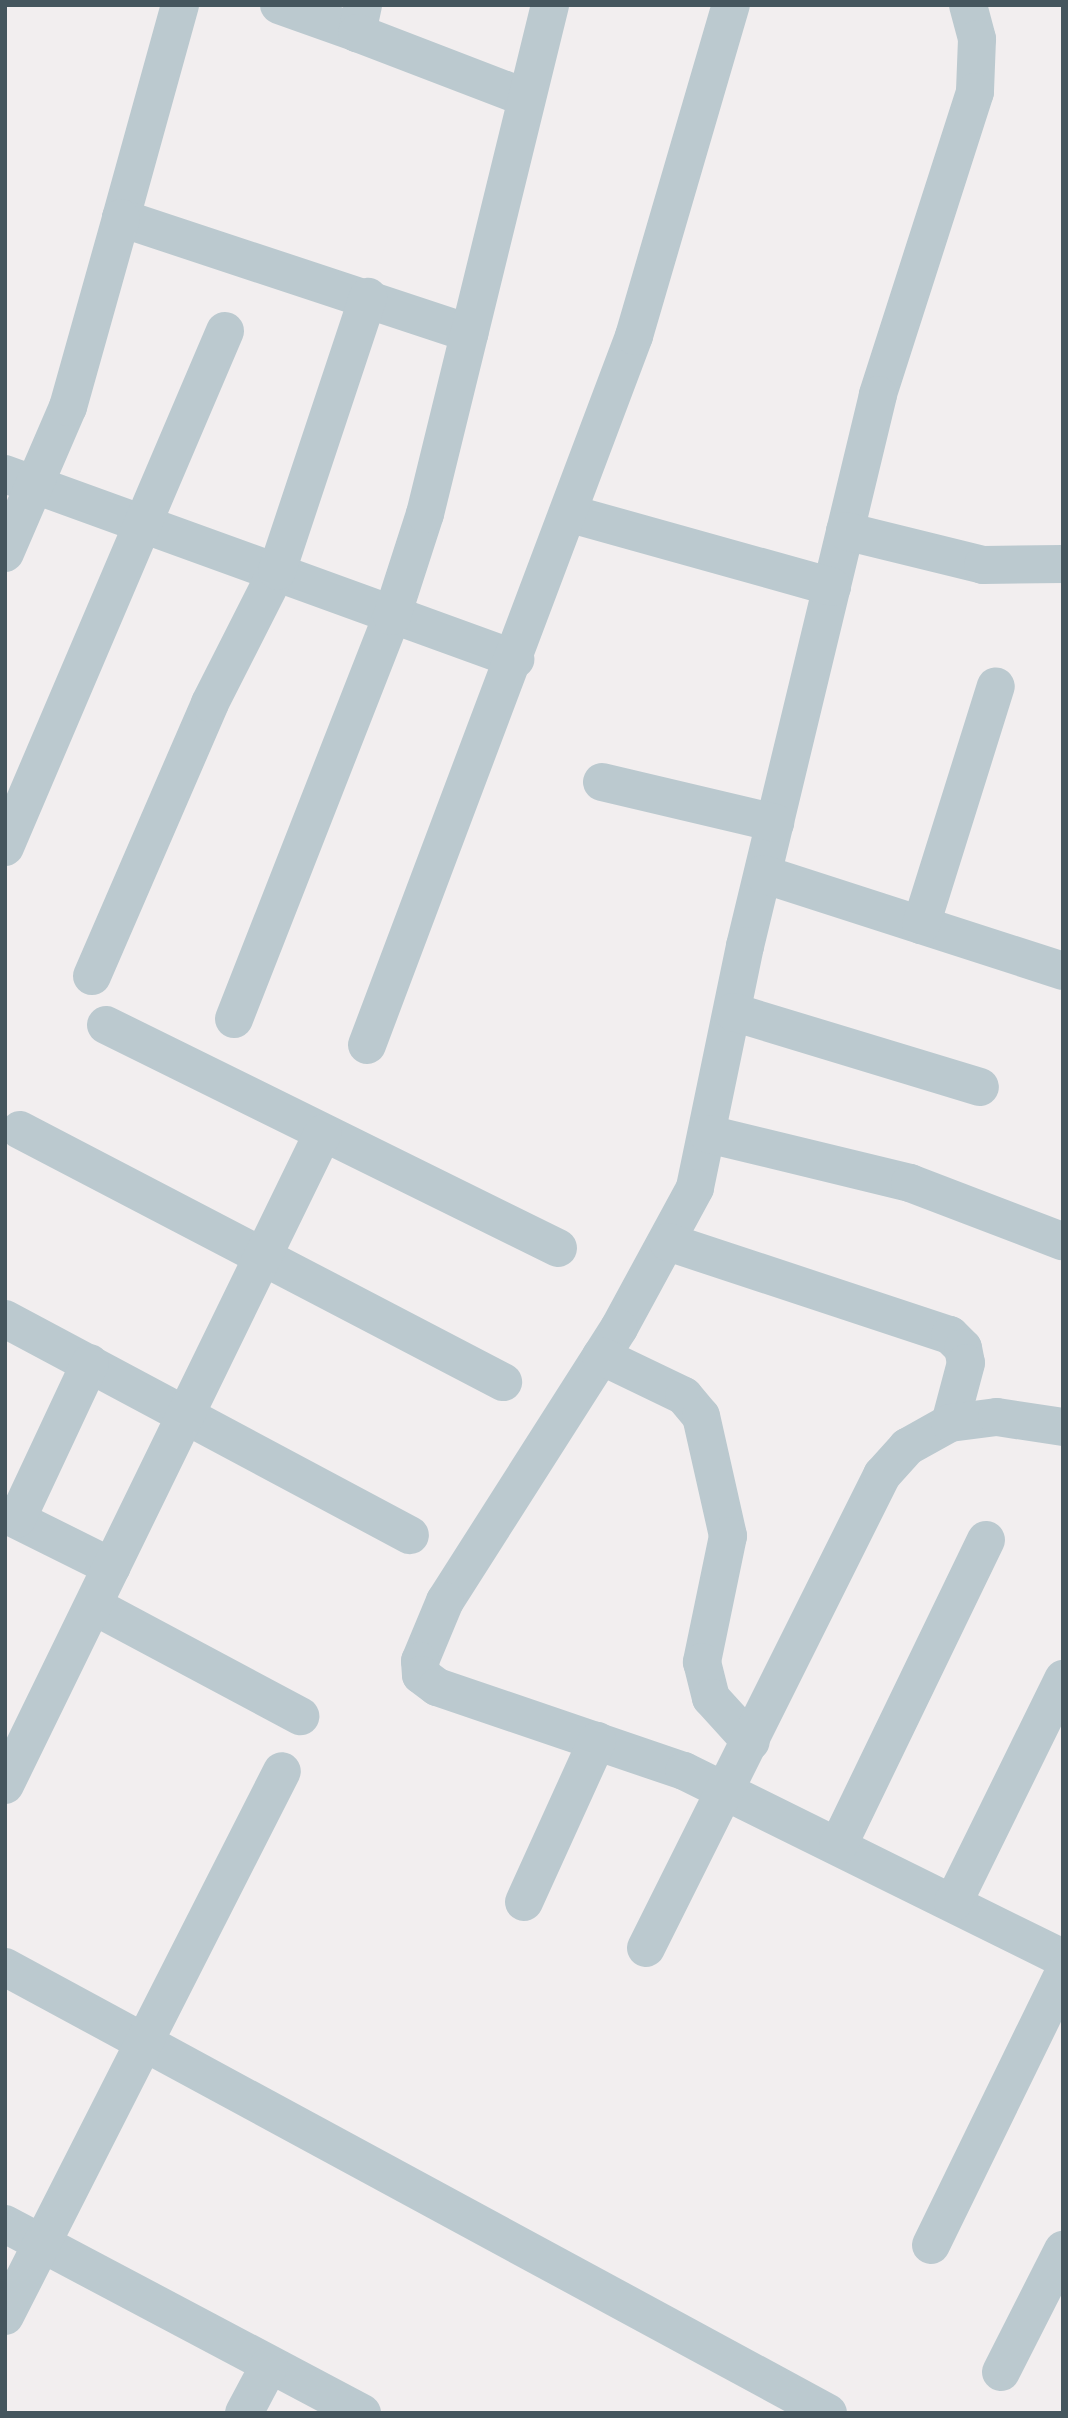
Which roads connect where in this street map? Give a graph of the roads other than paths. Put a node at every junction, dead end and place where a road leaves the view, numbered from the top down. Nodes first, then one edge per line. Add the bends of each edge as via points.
1 (180, 5) edge
2 (279, 5) edge
3 (550, 5) edge
4 (731, 5) edge
5 (968, 5) edge
6 (360, 19) edge
7 (526, 98) junction
8 (121, 218) junction
9 (368, 297) junction
10 (225, 331) dead end
11 (469, 333) junction
12 (20, 480) edge
13 (571, 513) junction
14 (145, 523) junction
15 (845, 531) junction
16 (5, 553) edge
17 (1063, 565) edge
18 (277, 571) junction
19 (832, 586) junction
20 (392, 616) junction
21 (516, 659) junction
22 (996, 686) dead end
23 (601, 782) dead end
24 (775, 823) junction
25 (5, 847) edge
26 (763, 874) junction
27 (921, 925) junction
28 (1063, 971) edge
29 (92, 976) dead end
30 (733, 1012) junction
31 (234, 1019) dead end
32 (106, 1025) dead end
33 (367, 1045) dead end
34 (980, 1087) dead end
35 (20, 1130) dead end
36 (323, 1133) junction
37 (708, 1134) junction
38 (1062, 1241) edge
39 (668, 1242) junction
40 (558, 1248) dead end
41 (264, 1259) junction
42 (5, 1319) edge
43 (601, 1356) junction
44 (90, 1363) junction
45 (503, 1382) dead end
46 (190, 1415) junction
47 (950, 1423) junction
48 (1063, 1427) edge
49 (11, 1516) edge
50 (410, 1535) dead end
51 (986, 1541) dead end
52 (112, 1567) junction
53 (94, 1606) junction
54 (1063, 1679) edge
55 (300, 1716) dead end
56 (15, 1737) edge
57 (597, 1741) junction
58 (751, 1741) junction
59 (282, 1771) dead end
60 (5, 1785) edge
61 (726, 1792) junction
62 (838, 1846) junction
63 (524, 1902) dead end
64 (953, 1903) junction
65 (646, 1948) dead end
66 (1063, 1958) edge
67 (5, 1967) edge
68 (1063, 1973) edge
69 (144, 2043) junction
70 (5, 2224) edge
71 (43, 2244) junction
72 (932, 2245) dead end
73 (1063, 2250) edge
74 (5, 2316) edge
75 (269, 2366) junction
76 (1001, 2372) dead end
77 (244, 2413) edge
78 (362, 2413) edge
79 (828, 2413) edge

1 - 8 street
2 - 6 street
3 - 7 street
4 - 13 street via 634,336
5 - 15 street via 977,39 975,92 877,395
6 - 7 street
7 - 11 street
8 - 9 street
8 - 12 street via 68,407
9 - 11 street
9 - 18 street
10 - 14 street
11 - 20 street via 448,431
12 - 14 street
12 - 16 street
13 - 19 street
13 - 21 street
14 - 18 street
14 - 25 street
15 - 17 street via 983,565
15 - 19 street
18 - 20 street
18 - 29 street via 210,703
19 - 24 street
20 - 21 street
20 - 31 street
21 - 33 street
22 - 27 street
23 - 24 street
24 - 26 street
26 - 27 street
26 - 30 street
27 - 28 street
30 - 34 street
30 - 37 street
32 - 36 street
35 - 41 street
36 - 40 street
36 - 41 street
37 - 38 street via 910,1183
37 - 39 street via 695,1188
39 - 43 street
39 - 47 street via 950,1335 963,1348 966,1363
41 - 45 street
41 - 46 street
42 - 44 street
43 - 57 street via 445,1601 420,1661 421,1675 437,1687
43 - 58 street via 684,1396 701,1416 728,1536 702,1662 711,1698
44 - 46 street
44 - 49 street
46 - 50 street
46 - 52 street
47 - 48 street via 997,1417
47 - 58 street via 907,1447 882,1475
49 - 52 street
51 - 62 street
52 - 53 street
53 - 55 street
53 - 56 street
54 - 64 street
56 - 60 street
57 - 61 street
57 - 63 street
58 - 61 street
59 - 69 street
61 - 62 street
61 - 65 street
62 - 64 street
64 - 66 street
67 - 69 street
68 - 72 street
69 - 71 street
69 - 79 street
70 - 71 street
71 - 74 street
71 - 75 street
73 - 76 street
75 - 77 street
75 - 78 street

